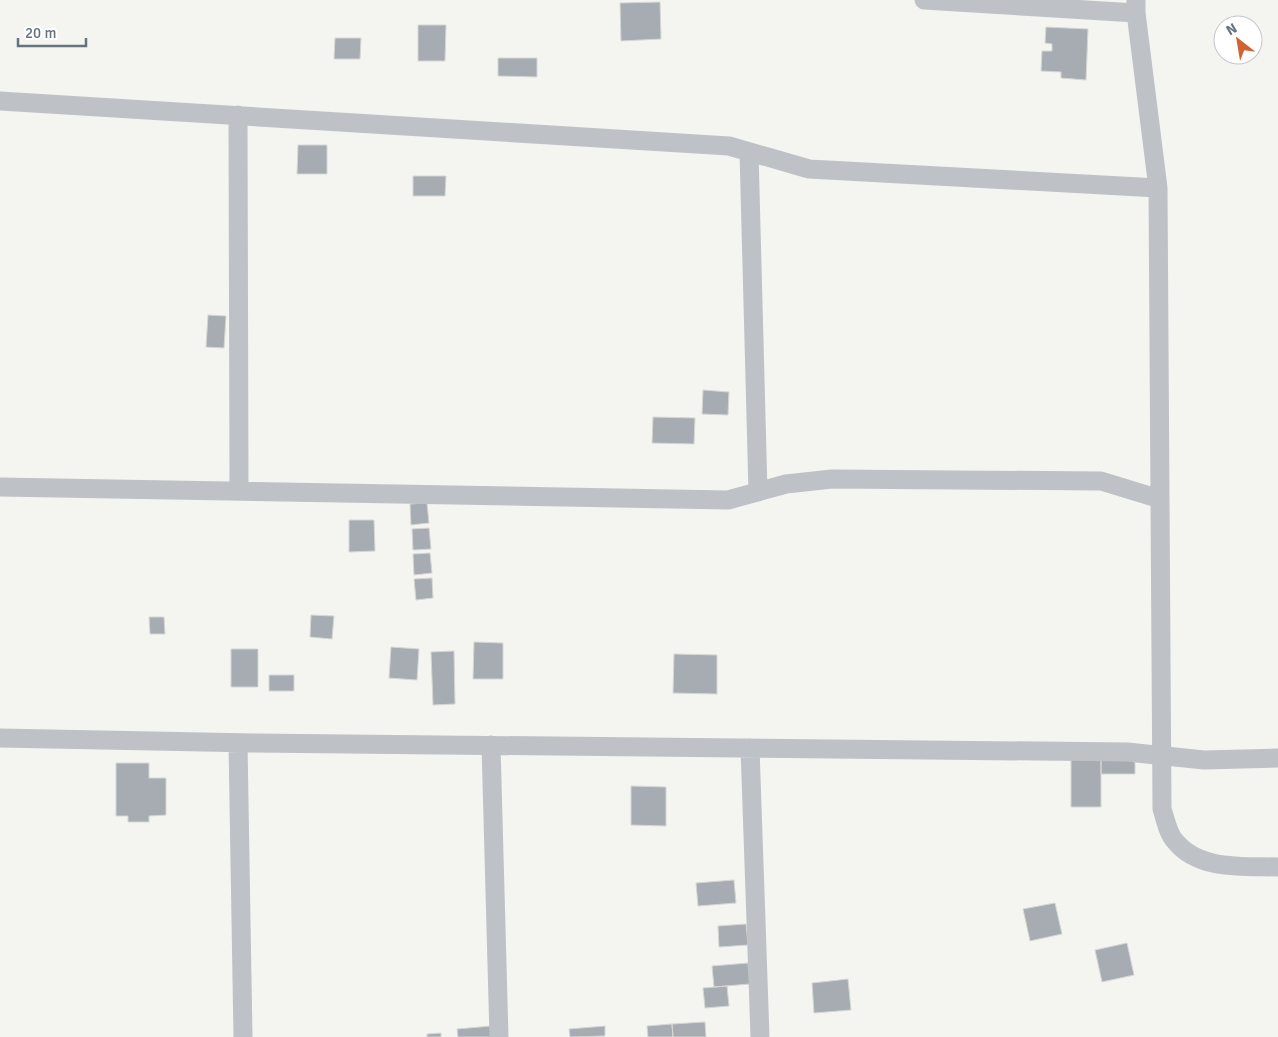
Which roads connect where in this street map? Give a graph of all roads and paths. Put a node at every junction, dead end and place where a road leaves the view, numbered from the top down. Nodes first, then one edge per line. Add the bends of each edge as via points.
1 (924, 0) edge
2 (1136, 6) edge
3 (0, 101) edge
4 (238, 116) junction
5 (749, 152) junction
6 (1158, 188) junction
7 (0, 487) edge
8 (239, 491) junction
9 (758, 492) junction
10 (1160, 499) junction
11 (0, 738) edge
12 (238, 742) junction
13 (491, 745) junction
14 (750, 748) junction
15 (1161, 756) junction
16 (1278, 758) edge
17 (1278, 867) edge
18 (243, 1037) edge
19 (499, 1037) edge
20 (760, 1037) edge

1 - 2 street
2 - 6 street
3 - 4 street
4 - 5 street via 729,146
4 - 8 street
5 - 6 street via 809,169
5 - 9 street
6 - 10 street
7 - 8 street
8 - 9 street via 728,500
9 - 10 street via 786,484 832,479 1101,481
10 - 15 street
11 - 12 street
12 - 13 street
12 - 18 street
13 - 14 street
13 - 19 street
14 - 15 street via 1127,752
14 - 20 street
15 - 16 street via 1204,760
15 - 17 street via 1162,808 1174,840 1191,855 1220,865

